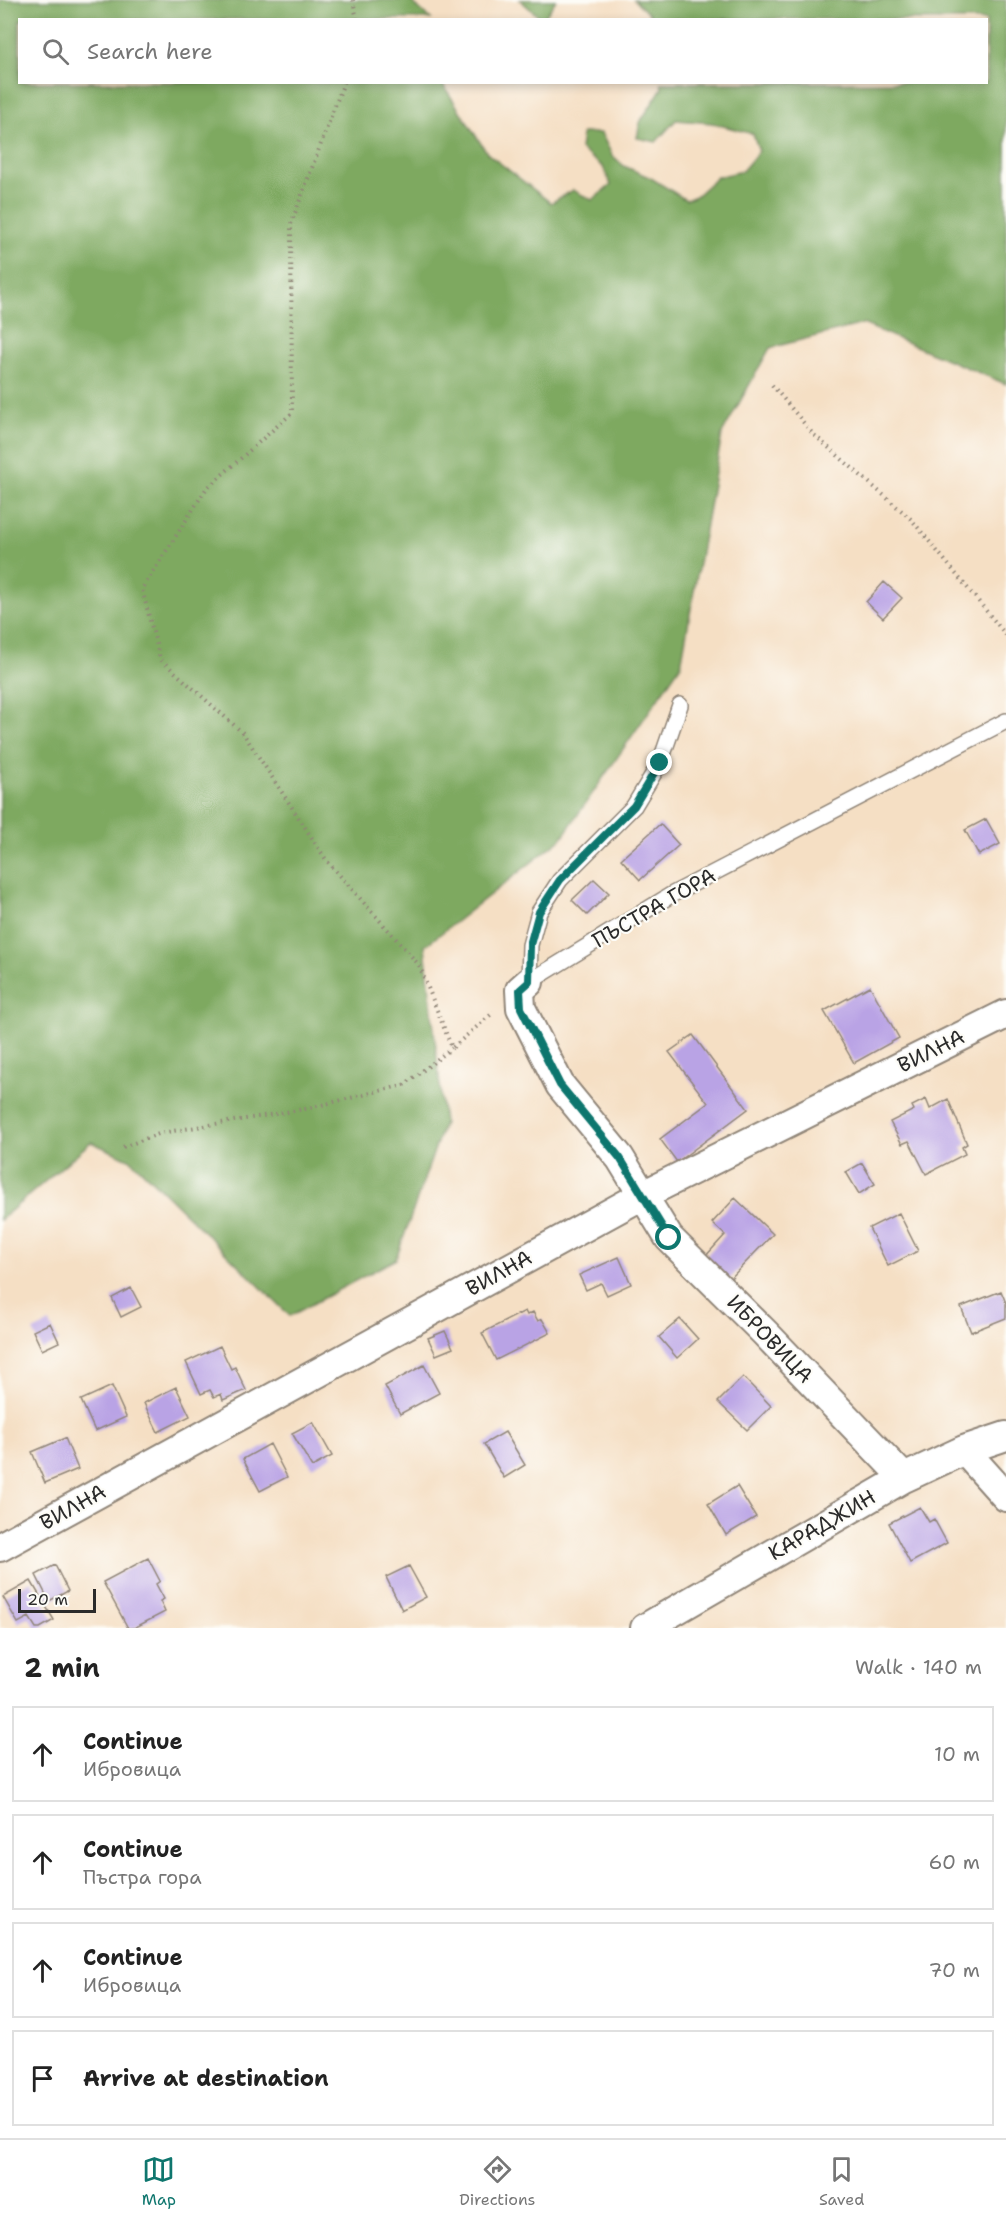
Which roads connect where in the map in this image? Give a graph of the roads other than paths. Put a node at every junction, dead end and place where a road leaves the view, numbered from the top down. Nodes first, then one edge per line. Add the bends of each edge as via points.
1 (680, 705) dead end
2 (1006, 721) edge
3 (529, 982) junction
4 (1006, 1014) edge
5 (643, 1195) junction
6 (1006, 1436) edge
7 (964, 1450) junction
8 (904, 1478) junction
9 (1006, 1497) edge
10 (0, 1547) edge
11 (645, 1628) edge

1 - 3 lane via 660,763 634,806 560,880 539,912 530,945
2 - 3 lane, ПЪСТРА ГОРА via 671,895
3 - 5 street via 520,990 521,1008 560,1085 620,1158
4 - 5 street, ВИЛНА
5 - 8 street, ИБРОВИЦА via 669,1238
5 - 10 street, ВИЛНА
6 - 7 street, КАРАДЖИН
7 - 8 street, КАРАДЖИН
7 - 9 street
8 - 11 street, КАРАДЖИН

